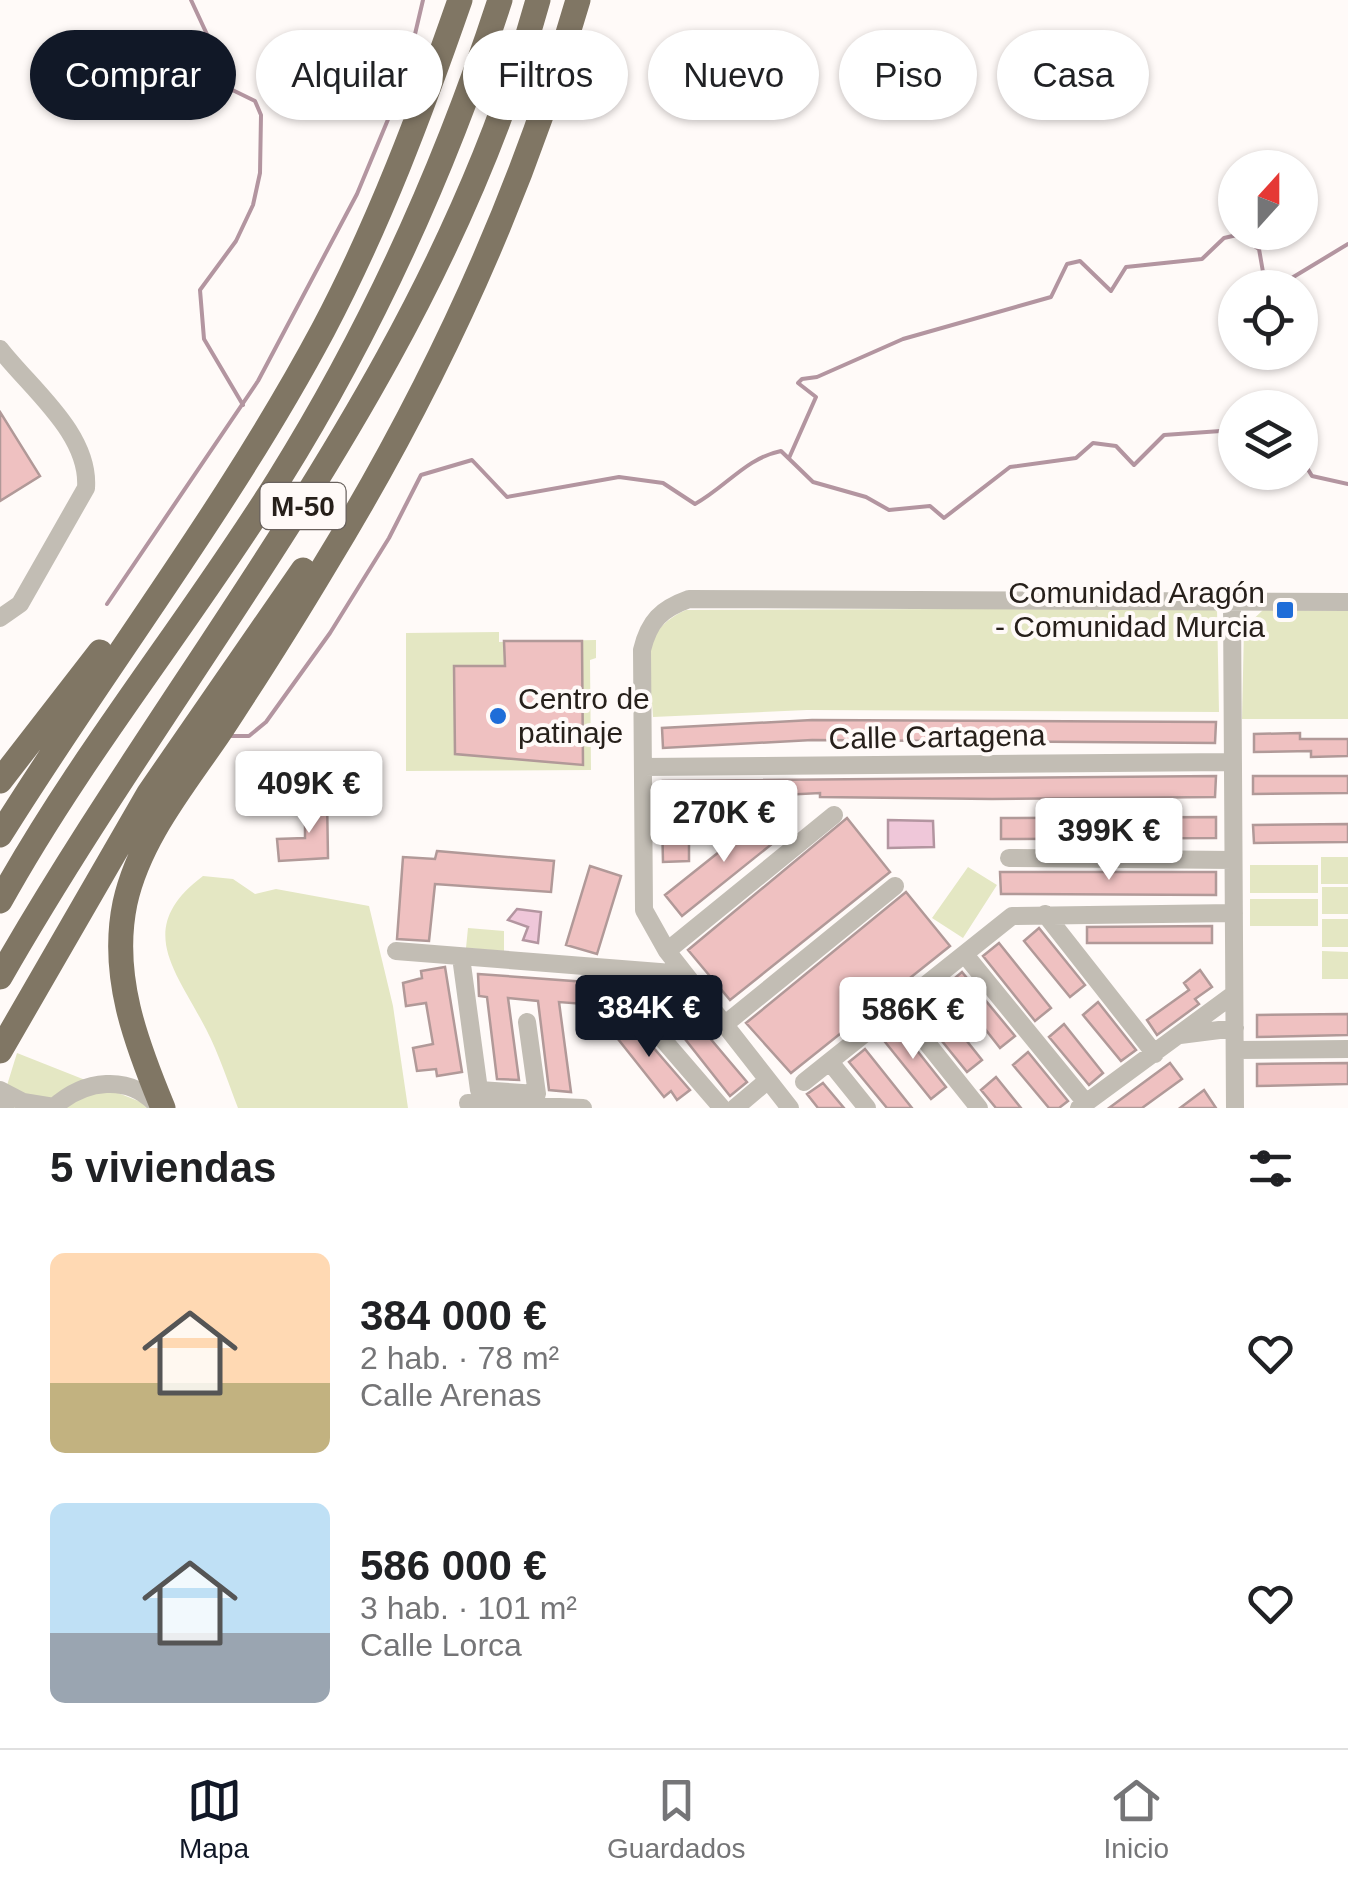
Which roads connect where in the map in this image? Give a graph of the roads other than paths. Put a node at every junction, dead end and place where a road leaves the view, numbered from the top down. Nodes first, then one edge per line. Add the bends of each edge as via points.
1 (460, 0) edge
2 (500, 0) edge
3 (538, 0) edge
4 (578, 0) edge
5 (475, 277) junction
6 (0, 349) edge
7 (309, 353) junction
8 (1232, 601) junction
9 (1348, 602) edge
10 (0, 618) edge
11 (1232, 762) junction
12 (643, 767) junction
13 (0, 781) edge
14 (834, 815) dead end
15 (0, 835) edge
16 (1009, 858) dead end
17 (1233, 860) junction
18 (894, 886) dead end
19 (0, 901) edge
20 (1234, 913) junction
21 (1045, 914) junction
22 (667, 951) junction
23 (396, 952) dead end
24 (966, 956) junction
25 (461, 957) junction
26 (685, 974) junction
27 (0, 977) edge
28 (1234, 994) junction
29 (899, 1008) junction
30 (641, 1014) dead end
31 (527, 1022) dead end
32 (724, 1025) junction
33 (1234, 1028) junction
34 (1180, 1036) junction
35 (1348, 1049) edge
36 (1234, 1050) junction
37 (0, 1051) edge
38 (1156, 1054) junction
39 (830, 1062) junction
40 (767, 1081) junction
41 (804, 1082) dead end
42 (0, 1090) edge
43 (468, 1103) dead end
44 (9, 1105) edge
45 (1082, 1105) edge
46 (53, 1107) edge
47 (161, 1108) edge
48 (583, 1108) edge
49 (722, 1108) edge
50 (735, 1108) edge
51 (790, 1108) edge
52 (867, 1108) edge
53 (980, 1108) edge
54 (1235, 1108) edge

1 - 7 highway via 371,232
2 - 19 highway, M-50 via 413,232 348,360 279,478
3 - 27 highway, M-50 via 485,155 381,377
4 - 5 highway
5 - 37 highway via 340,515 149,793
5 - 47 highway via 382,467 132,878 121,928 124,999
6 - 10 street via 80,446 87,470 86,488 20,604
7 - 13 highway via 116,632
7 - 15 highway via 210,520
8 - 9 street
8 - 11 street
8 - 12 street via 689,599 666,608 648,626 642,650
11 - 12 street, Calle Cartagena
11 - 17 street
12 - 22 street via 644,910
14 - 22 street
16 - 17 street
17 - 20 street
18 - 32 street
20 - 21 street
20 - 28 street
21 - 24 street via 1012,916
21 - 38 street
22 - 26 street
23 - 25 street
24 - 29 street
24 - 45 street
25 - 26 street
25 - 31 street via 479,1090 538,1094
26 - 32 street
28 - 33 street
28 - 34 street
29 - 39 street
29 - 53 street
30 - 49 street
32 - 40 street
33 - 34 street
33 - 36 street
34 - 38 street
35 - 36 street
36 - 54 street
38 - 45 street
39 - 41 street
39 - 52 street
40 - 50 street
40 - 51 street
42 - 44 street
43 - 48 street
44 - 46 street
46 - 47 street via 81,1088 114,1083 135,1088

